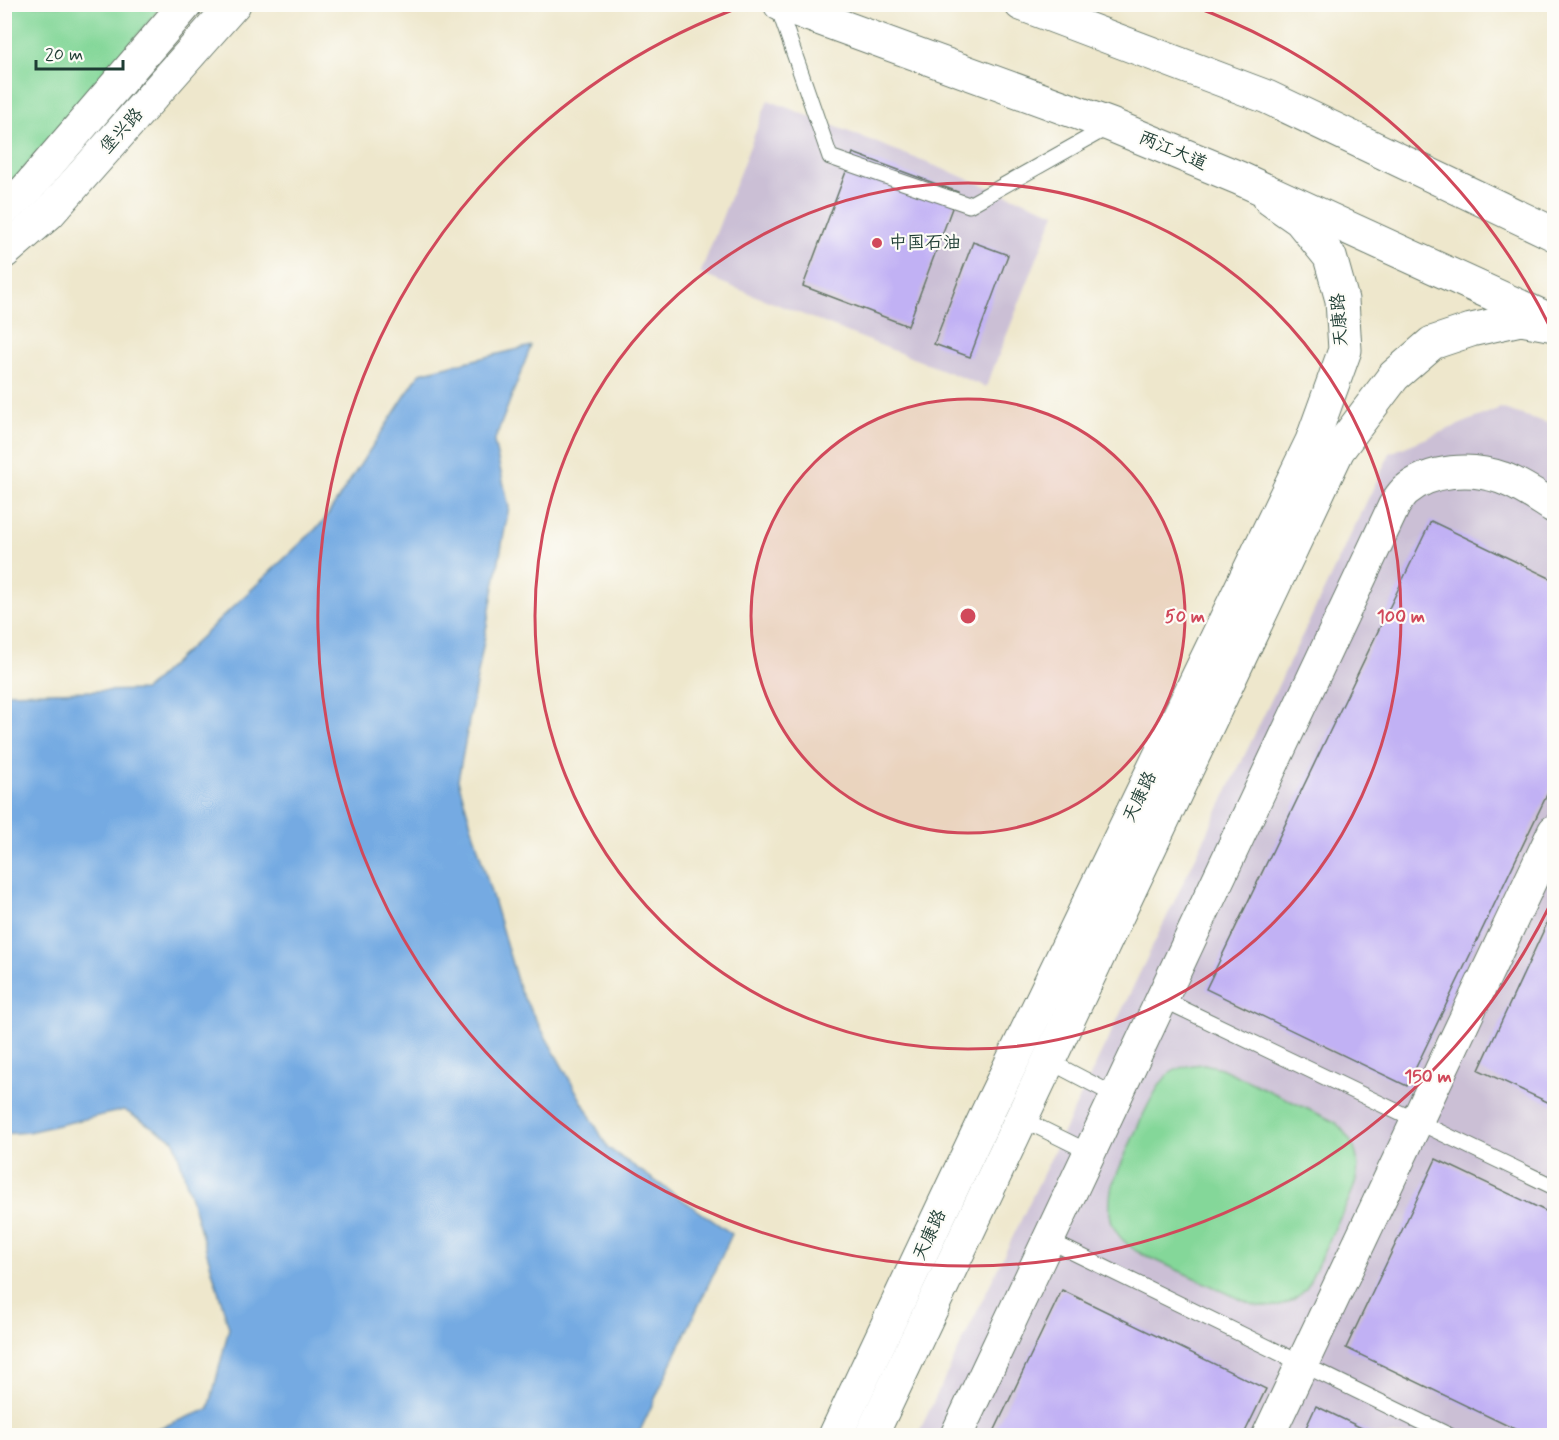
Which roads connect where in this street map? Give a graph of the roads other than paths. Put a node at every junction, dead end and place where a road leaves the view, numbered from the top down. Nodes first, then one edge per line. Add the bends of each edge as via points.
1 (186, 4) edge
2 (234, 4) edge
3 (779, 4) edge
4 (1021, 4) edge
5 (1111, 125) junction
6 (1239, 178) junction
7 (4, 209) edge
8 (1554, 234) edge
9 (4, 252) edge
10 (1554, 324) edge
11 (1554, 507) edge
12 (1554, 831) edge
13 (1162, 999) junction
14 (1019, 1046) junction
15 (1048, 1060) junction
16 (1116, 1096) junction
17 (992, 1103) junction
18 (1021, 1118) junction
19 (1417, 1121) junction
20 (1089, 1152) junction
21 (1554, 1187) edge
22 (1048, 1240) junction
23 (1302, 1364) junction
24 (835, 1436) edge
25 (871, 1436) edge
26 (956, 1436) edge
27 (1268, 1436) edge
28 (1450, 1436) edge

1 - 7 street, 堡兴路 via 26,190
2 - 9 street, 堡兴路 via 49,213
3 - 5 street, 两江大道
3 - 5 lane via 830,157 969,205
4 - 8 street via 1267,98
5 - 6 street, 两江大道
6 - 10 street, 两江大道
6 - 14 street, 天康路 via 1300,220 1330,257 1342,300 1345,350 1312,441
10 - 15 street, 天康路 via 1521,319 1432,343 1394,376 1338,450
11 - 13 street via 1503,478 1483,473 1455,471 1434,476 1405,491 1394,506
12 - 19 street
13 - 16 street
13 - 19 lane
14 - 15 lane
14 - 17 street, 天康路
15 - 16 lane
15 - 18 street, 天康路
16 - 20 street
17 - 18 lane
17 - 24 street, 天康路
18 - 20 lane
18 - 25 street, 天康路
19 - 21 lane
19 - 23 street
20 - 22 street
22 - 23 lane
22 - 26 street
23 - 27 street
23 - 28 lane

